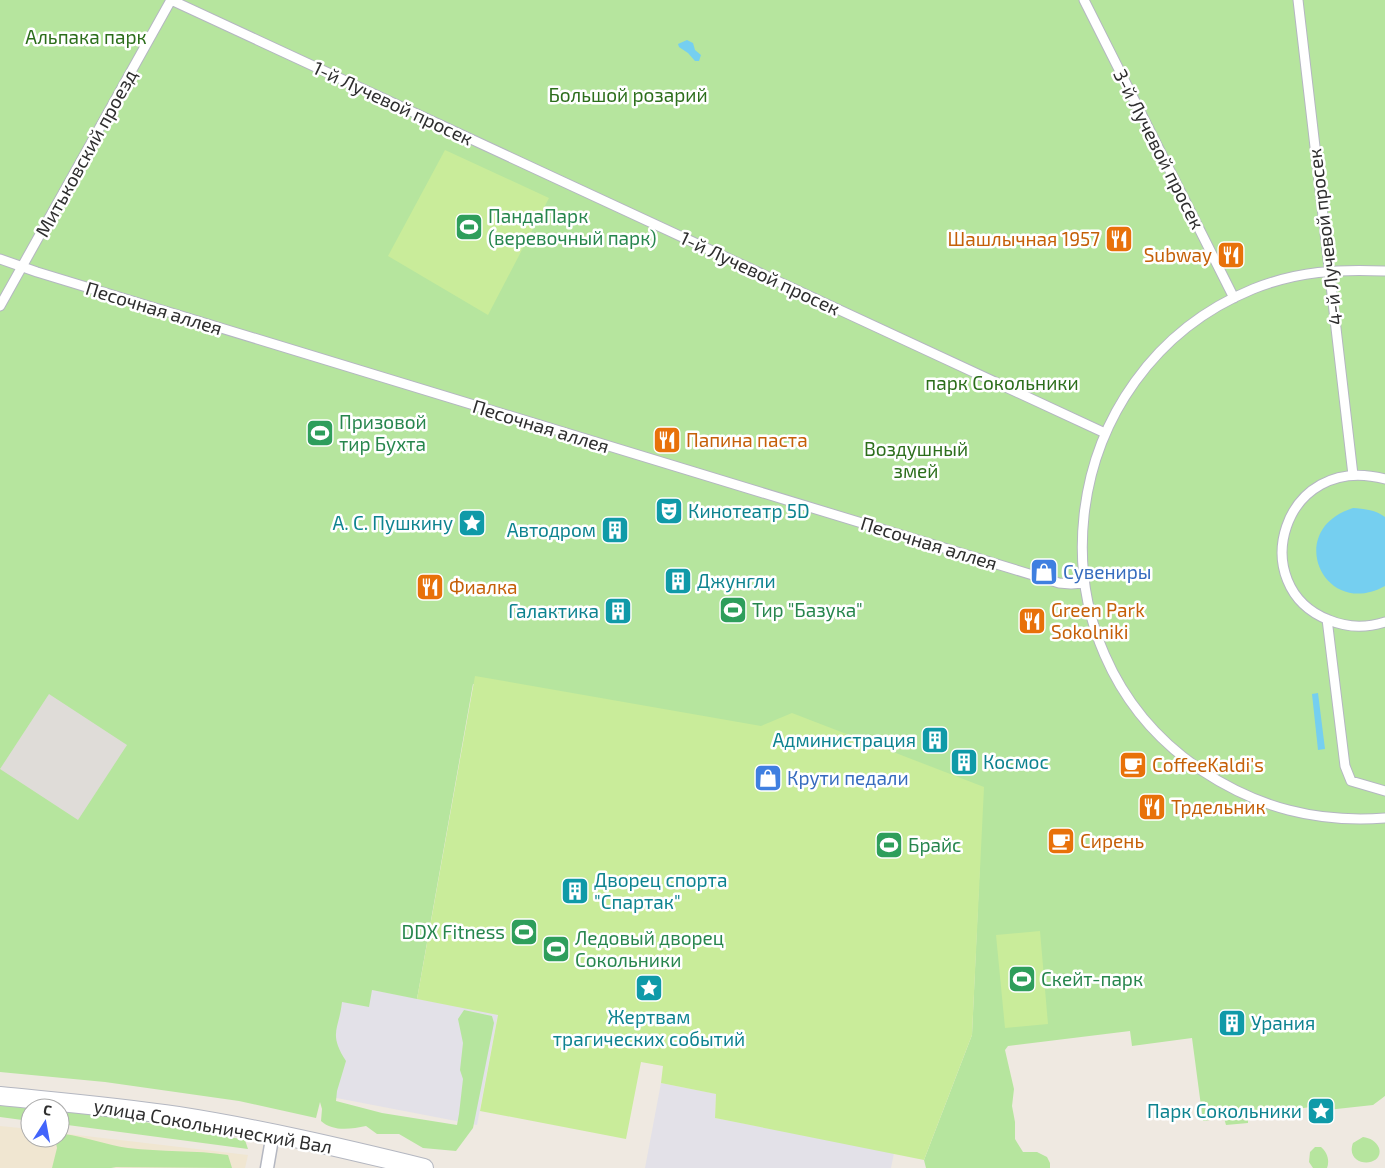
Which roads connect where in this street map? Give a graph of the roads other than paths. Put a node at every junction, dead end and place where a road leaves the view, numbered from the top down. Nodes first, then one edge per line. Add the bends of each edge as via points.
1 (171, 0) edge
2 (1084, 0) edge
3 (1298, 0) edge
4 (0, 259) edge
5 (22, 267) junction
6 (1329, 270) junction
7 (1385, 271) edge
8 (1234, 298) junction
9 (0, 306) edge
10 (1105, 433) junction
11 (1353, 475) junction
12 (1385, 479) edge
13 (1084, 582) junction
14 (1327, 620) junction
15 (1385, 622) edge
16 (1385, 791) edge
17 (1385, 818) edge
18 (0, 1096) edge
19 (273, 1133) junction
20 (267, 1168) edge
21 (424, 1168) edge

1 - 5 street, Митьковский проезд
1 - 10 street, 1-й Лучевой просек
2 - 8 street, 3-й Лучевой просек
3 - 6 street, 4-й Лучевой просек
4 - 5 street, Песочная аллея
5 - 9 street, Митьковский проезд
5 - 13 street, Песочная аллея via 1050,580 1071,584
6 - 7 street
6 - 8 street via 1279,280
6 - 11 street, 4-й Лучевой просек
8 - 10 street via 1197,320 1163,349 1135,381
10 - 13 street via 1092,469 1084,506
11 - 12 street
11 - 14 street via 1337,477 1310,491 1292,513 1283,540 1284,570 1290,584 1308,608
13 - 17 street via 1104,653 1121,685 1141,715 1190,762 1220,783 1287,811 1323,818
14 - 15 street via 1353,627
14 - 16 street via 1345,766 1351,781
18 - 19 main road, улица Сокольнический Вал via 179,1116
19 - 20 street
19 - 21 main road, улица Сокольнический Вал

